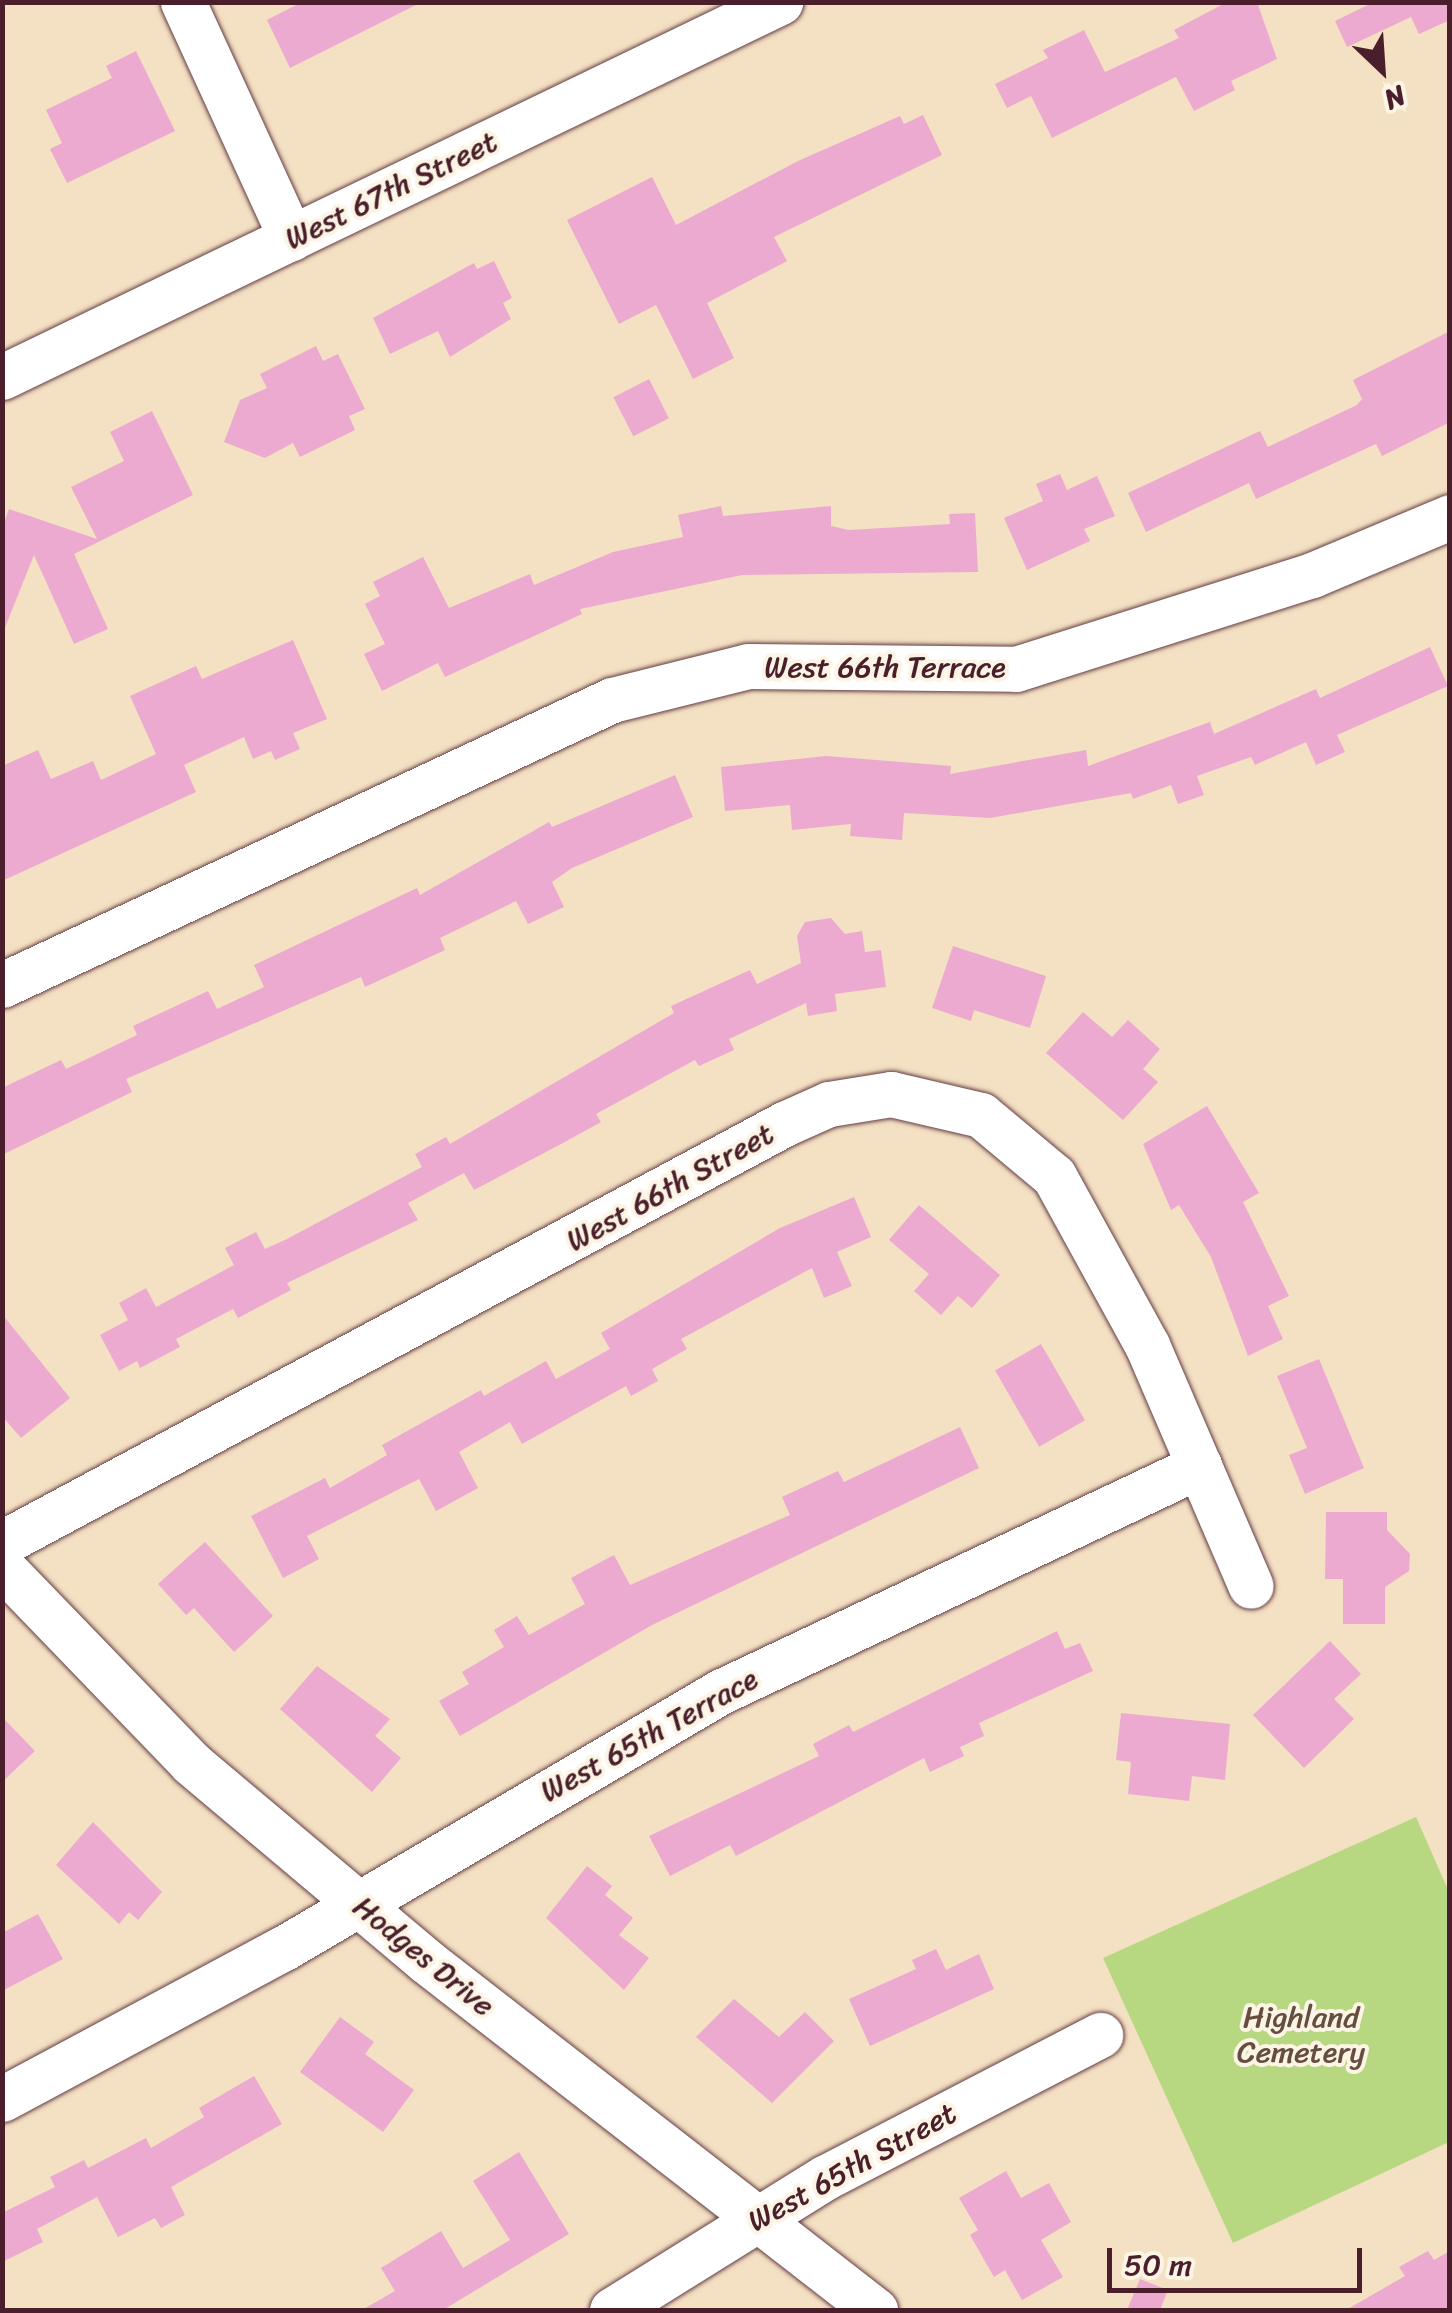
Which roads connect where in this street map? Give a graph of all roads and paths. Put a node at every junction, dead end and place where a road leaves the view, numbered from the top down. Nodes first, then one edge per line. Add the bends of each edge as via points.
1 (184, 2) edge
2 (780, 2) edge
3 (291, 238) junction
4 (2, 377) edge
5 (1450, 517) edge
6 (2, 986) edge
7 (1198, 1466) junction
8 (2, 1543) edge
9 (2, 1567) edge
10 (1251, 1586) dead end
11 (358, 1904) junction
12 (1100, 2035) dead end
13 (2, 2099) edge
14 (760, 2218) junction
15 (612, 2310) edge
16 (875, 2310) edge

1 - 3 street
2 - 3 street, West 67th Street
3 - 4 street, West 67th Street
5 - 6 street, West 66th Terrace via 1312,576 1016,669 748,666 612,700
7 - 8 street, West 66th Street via 1148,1346 1054,1176 981,1115 890,1094 829,1104 784,1124
7 - 10 street
7 - 11 street, West 65th Terrace via 720,1692
9 - 11 street, Hodges Drive via 191,1762
11 - 13 street, West 65th Terrace
11 - 14 street, Hodges Drive
12 - 14 street, West 65th Street via 901,2135
14 - 15 street, West 65th Street
14 - 16 street, Hodges Drive

